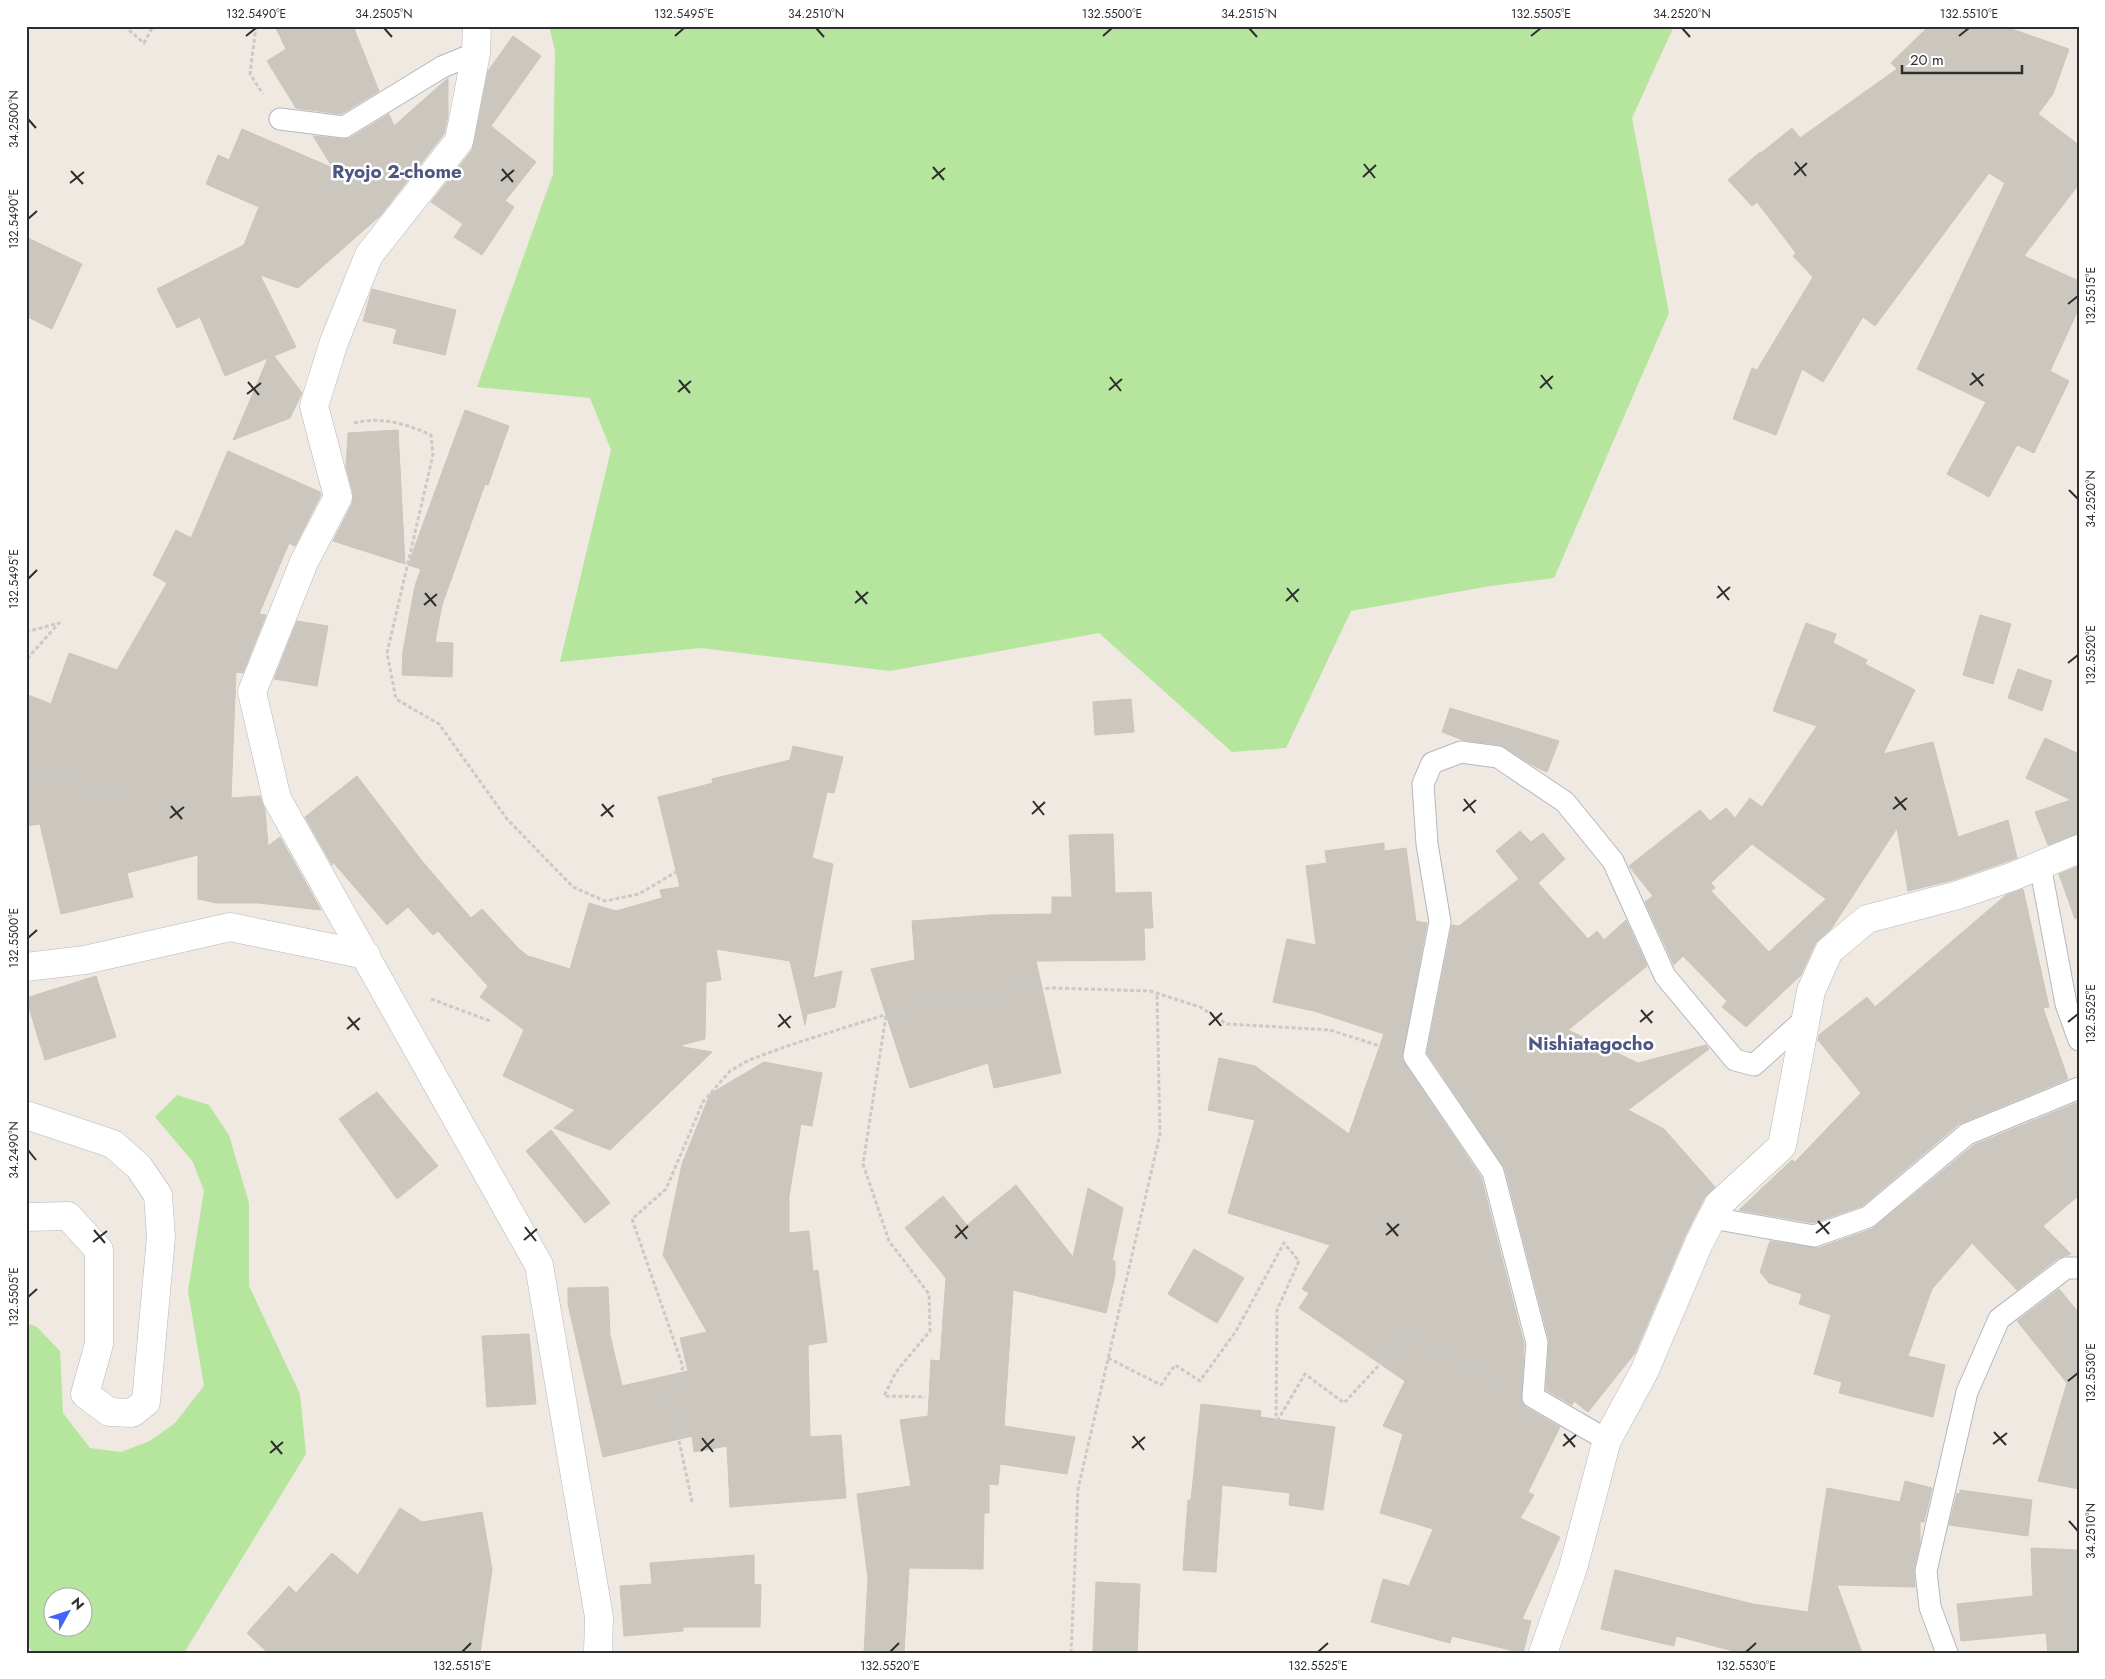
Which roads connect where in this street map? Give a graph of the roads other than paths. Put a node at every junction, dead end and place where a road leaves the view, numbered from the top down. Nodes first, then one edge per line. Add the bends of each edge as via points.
1 (477, 26) edge
2 (476, 53) junction
3 (280, 119) road end
4 (2079, 849) edge
5 (2040, 865) junction
6 (366, 955) junction
7 (26, 968) edge
8 (1806, 1018) junction
9 (2079, 1040) edge
10 (2079, 1088) edge
11 (26, 1115) edge
12 (52, 1124) junction
13 (26, 1130) edge
14 (26, 1217) edge
15 (1712, 1218) junction
16 (2079, 1268) edge
17 (1607, 1440) junction
18 (598, 1653) edge
19 (1543, 1653) edge
20 (1947, 1653) edge

1 - 2 street
2 - 3 lane via 442,67 344,127
2 - 6 street via 459,141 369,255 334,342 314,406 338,497 304,562 252,692 276,799
4 - 5 street
5 - 8 street via 1958,895 1867,920 1829,950 1811,991
5 - 9 lane via 2066,1004
6 - 7 street via 230,927 85,960
6 - 18 street via 539,1266 599,1617
8 - 15 street via 1782,1146 1719,1204
8 - 17 lane via 1754,1065 1735,1060 1665,976 1613,862 1565,802 1498,757 1461,752 1432,763 1423,784 1427,844 1440,922 1414,1056 1493,1172 1537,1342 1533,1397
10 - 15 lane via 1967,1134 1868,1217 1814,1236
11 - 12 street
12 - 13 lane
12 - 14 street via 113,1144 139,1167 158,1195 161,1237 146,1402 132,1413 109,1412 85,1394 99,1344 100,1250 68,1216
15 - 17 street via 1645,1370
16 - 20 lane via 2066,1268 1999,1318 1967,1392 1926,1571 1930,1607
17 - 19 street via 1573,1568

